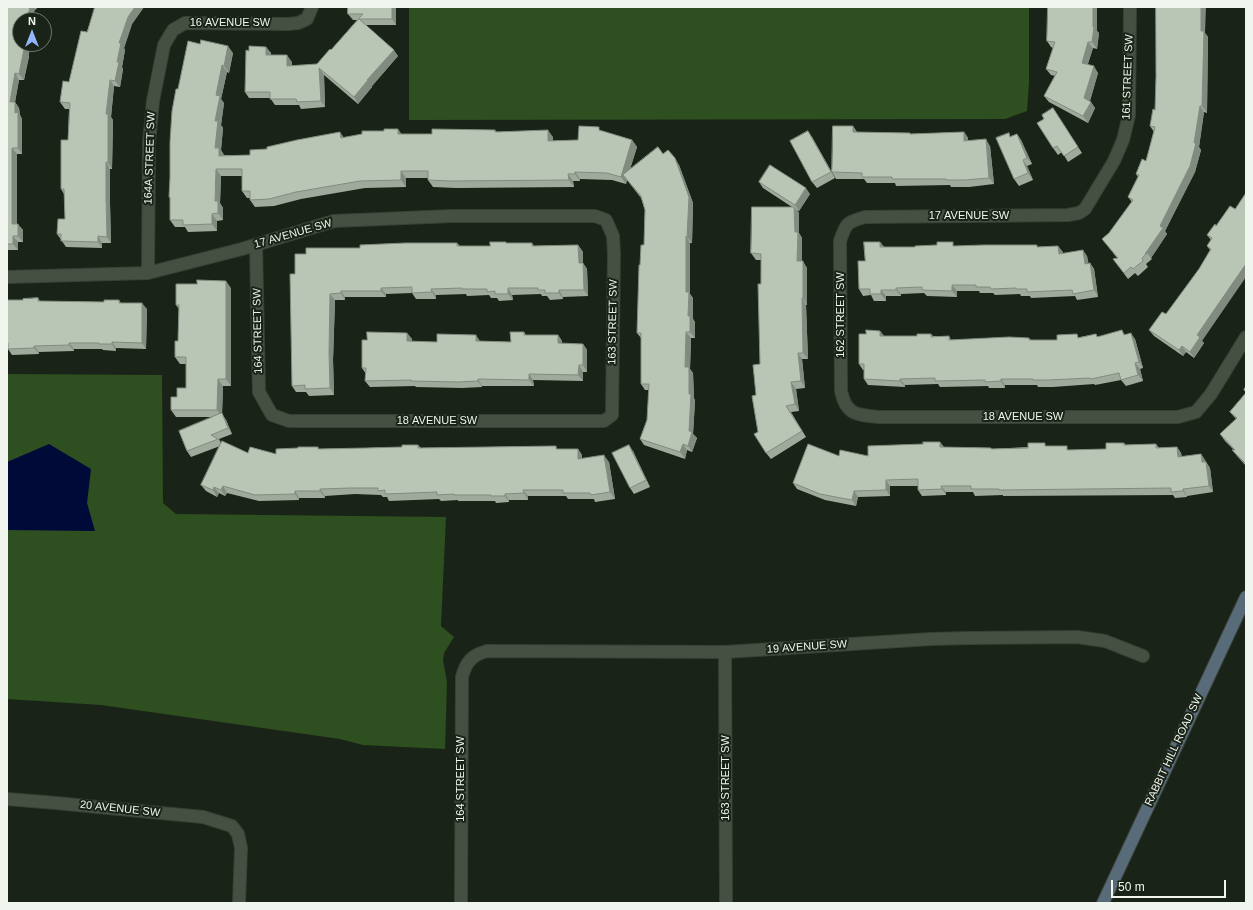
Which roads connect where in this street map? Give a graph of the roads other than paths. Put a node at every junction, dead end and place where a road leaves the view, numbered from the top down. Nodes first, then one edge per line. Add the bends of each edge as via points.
1 (312, 7) edge
2 (1130, 7) edge
3 (164, 45) joint
4 (1085, 209) joint
5 (606, 220) joint
6 (852, 221) joint
7 (256, 245) junction
8 (148, 273) junction
9 (7, 277) edge
10 (1246, 336) edge
11 (850, 411) joint
12 (272, 415) joint
13 (604, 421) joint
14 (1246, 597) edge
15 (725, 652) junction
16 (1143, 656) dead end
17 (471, 658) joint
18 (7, 799) edge
19 (239, 903) edge
20 (461, 903) edge
21 (726, 903) edge
22 (1102, 903) edge

1 - 3 street, 16 AVENUE SW via 307,19 298,23 185,23 173,30
2 - 4 street, 161 STREET SW via 1129,115 1124,140
3 - 8 street, 164A STREET SW via 153,102 149,143
4 - 6 street, 17 AVENUE SW via 1068,215 881,217
5 - 7 street, 17 AVENUE SW via 595,216 452,216 334,221
5 - 13 street, 163 STREET SW via 612,236 614,254 612,415
6 - 11 street, 162 STREET SW via 844,227 840,241 841,391
7 - 8 street, 17 AVENUE SW
7 - 12 street, 164 STREET SW via 259,392
8 - 9 street, 17 AVENUE SW
10 - 11 street, 18 AVENUE SW via 1210,394 1196,412 1190,415 879,417
12 - 13 street, 18 AVENUE SW via 289,421
14 - 22 main road, RABBIT HILL ROAD SW
15 - 16 street, 19 AVENUE SW via 946,639 1077,638 1104,641
15 - 17 street, 19 AVENUE SW via 487,651
15 - 21 street, 163 STREET SW
17 - 20 street, 164 STREET SW via 462,677
18 - 19 street, 20 AVENUE SW via 203,818 232,826 238,834 241,848

